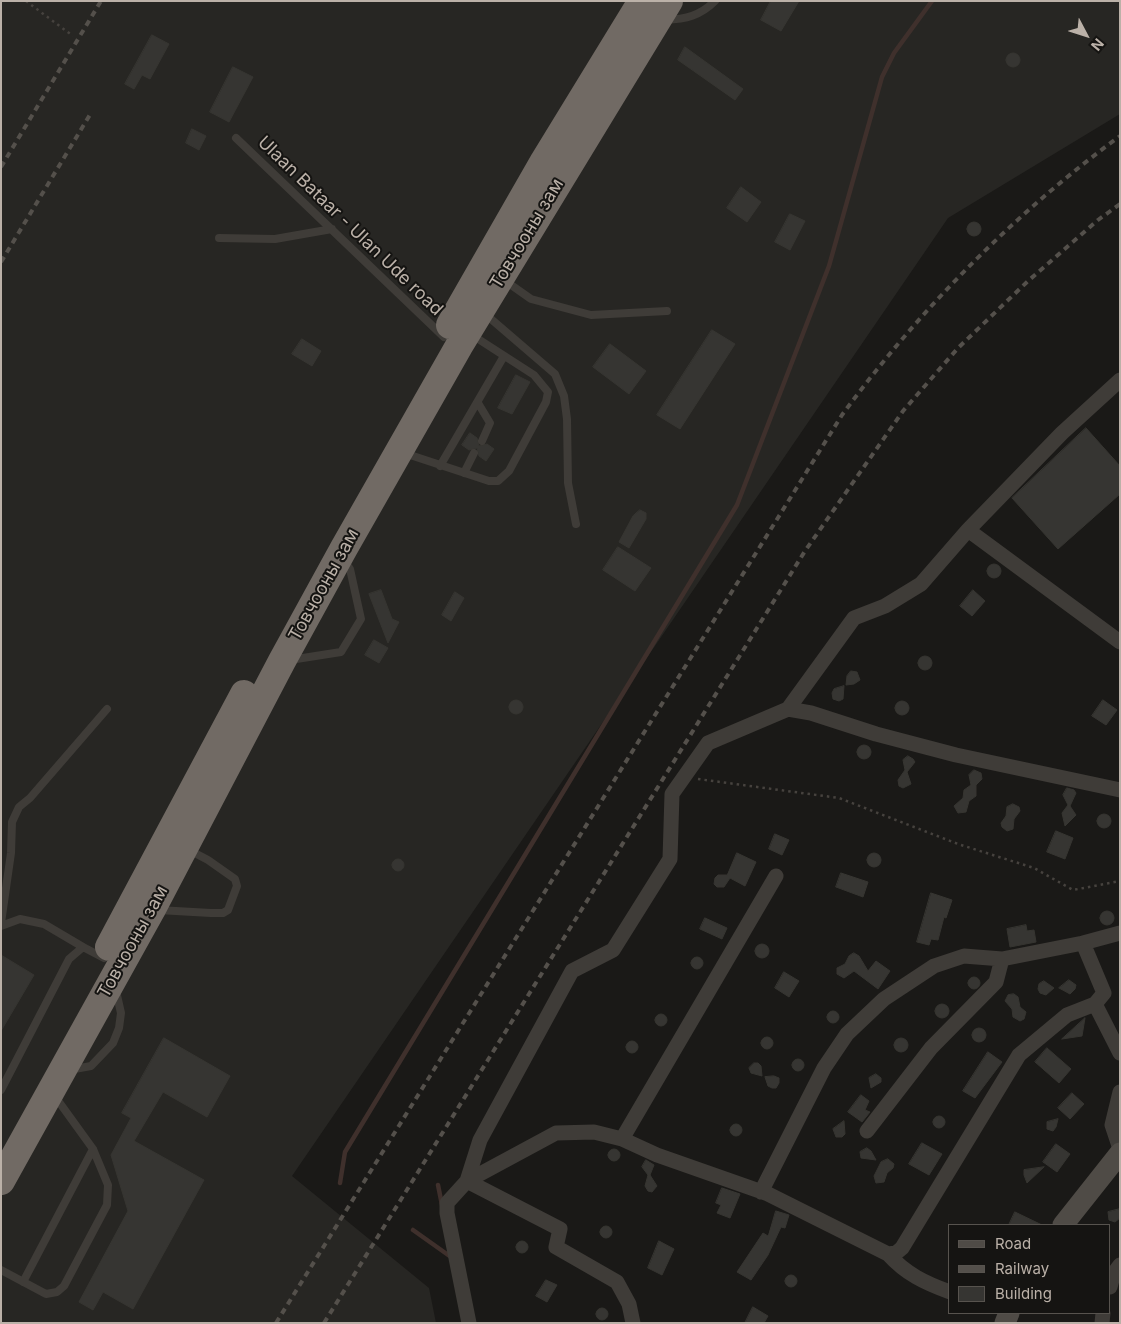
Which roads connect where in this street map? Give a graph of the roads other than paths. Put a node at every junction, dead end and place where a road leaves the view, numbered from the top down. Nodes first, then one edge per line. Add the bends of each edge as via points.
1 (715, 1) edge
2 (656, 8) edge
3 (236, 138) dead end
4 (332, 229) junction
5 (219, 238) dead end
6 (501, 277) junction
7 (667, 312) dead end
8 (464, 326) junction
9 (504, 356) junction
10 (1120, 380) edge
11 (478, 403) junction
12 (482, 441) dead end
13 (400, 451) junction
14 (474, 453) dead end
15 (440, 466) junction
16 (464, 473) junction
17 (576, 524) dead end
18 (968, 530) junction
19 (340, 556) junction
20 (1120, 642) edge
21 (282, 661) junction
22 (107, 709) dead end
23 (788, 709) junction
24 (1120, 790) edge
25 (185, 848) junction
26 (776, 876) dead end
27 (152, 910) junction
28 (1, 924) edge
29 (1120, 933) edge
30 (1083, 943) junction
31 (1002, 959) junction
32 (100, 961) junction
33 (1095, 1004) junction
34 (1120, 1053) edge
35 (56, 1081) junction
36 (1, 1090) edge
37 (1120, 1092) edge
38 (867, 1132) dead end
39 (622, 1139) junction
40 (1, 1144) edge
41 (93, 1149) junction
42 (1120, 1149) edge
43 (1120, 1153) edge
44 (1, 1181) edge
45 (467, 1181) junction
46 (761, 1192) junction
47 (1064, 1224) edge
48 (888, 1254) junction
49 (1120, 1265) edge
50 (1, 1270) edge
51 (23, 1282) junction
52 (1111, 1284) edge
53 (948, 1291) edge
54 (469, 1323) edge
55 (633, 1323) edge

1 - 2 lane via 703,12 685,19
2 - 6 highway, Товчооны зам
2 - 8 highway, Товчооны зам via 544,161
3 - 4 lane, Ulaan Bataar - Ulan Ude road
4 - 5 lane via 275,239
4 - 8 lane, Ulaan Bataar - Ulan Ude road
6 - 7 lane via 531,299 591,315
6 - 8 highway, Товчооны зам
8 - 9 lane
8 - 13 highway, Товчооны зам
8 - 17 lane via 555,374 564,396 568,483
8 - 32 highway, Товчооны зам via 259,666
9 - 11 lane
9 - 16 lane via 542,382 548,392 546,402 505,477 489,481
10 - 18 street via 1062,433
11 - 12 lane via 490,423
11 - 15 lane
13 - 15 lane
13 - 19 highway, Товчооны зам
14 - 16 lane
15 - 16 lane
18 - 20 street
18 - 23 street via 921,584 885,606 854,618
19 - 21 highway, Товчооны зам
19 - 21 lane via 350,569 361,620 341,652
21 - 25 highway, Товчооны зам
22 - 28 lane via 19,807 12,822
23 - 24 street via 956,755
23 - 45 street via 708,743 672,794 670,859 613,950 572,971 480,1140
25 - 27 highway, Товчооны зам
25 - 27 lane via 235,879 237,886 228,910 223,913
26 - 39 street
27 - 32 highway, Товчооны зам
28 - 32 lane via 20,919 44,924
29 - 30 street
30 - 31 street
30 - 33 street via 1104,993
31 - 38 street via 996,982 931,1048
31 - 46 street via 964,956 934,966 884,999 847,1034 824,1068
32 - 35 highway, Товчооны зам
32 - 36 lane via 69,959
32 - 40 highway, Товчооны зам
33 - 34 street
33 - 48 street via 1067,1014 1019,1055 902,1248
35 - 41 lane
35 - 44 highway, Товчооны зам
37 - 42 street via 1112,1125
39 - 45 street via 594,1132 556,1133
39 - 46 street
41 - 51 lane
41 - 51 lane via 108,1185 107,1205 64,1286 57,1292 46,1294
43 - 47 main road
45 - 54 street via 447,1203 447,1213
45 - 55 street via 560,1229 556,1247 617,1282 629,1304
46 - 48 street
48 - 53 street via 901,1268 924,1283
49 - 52 street
50 - 51 lane

